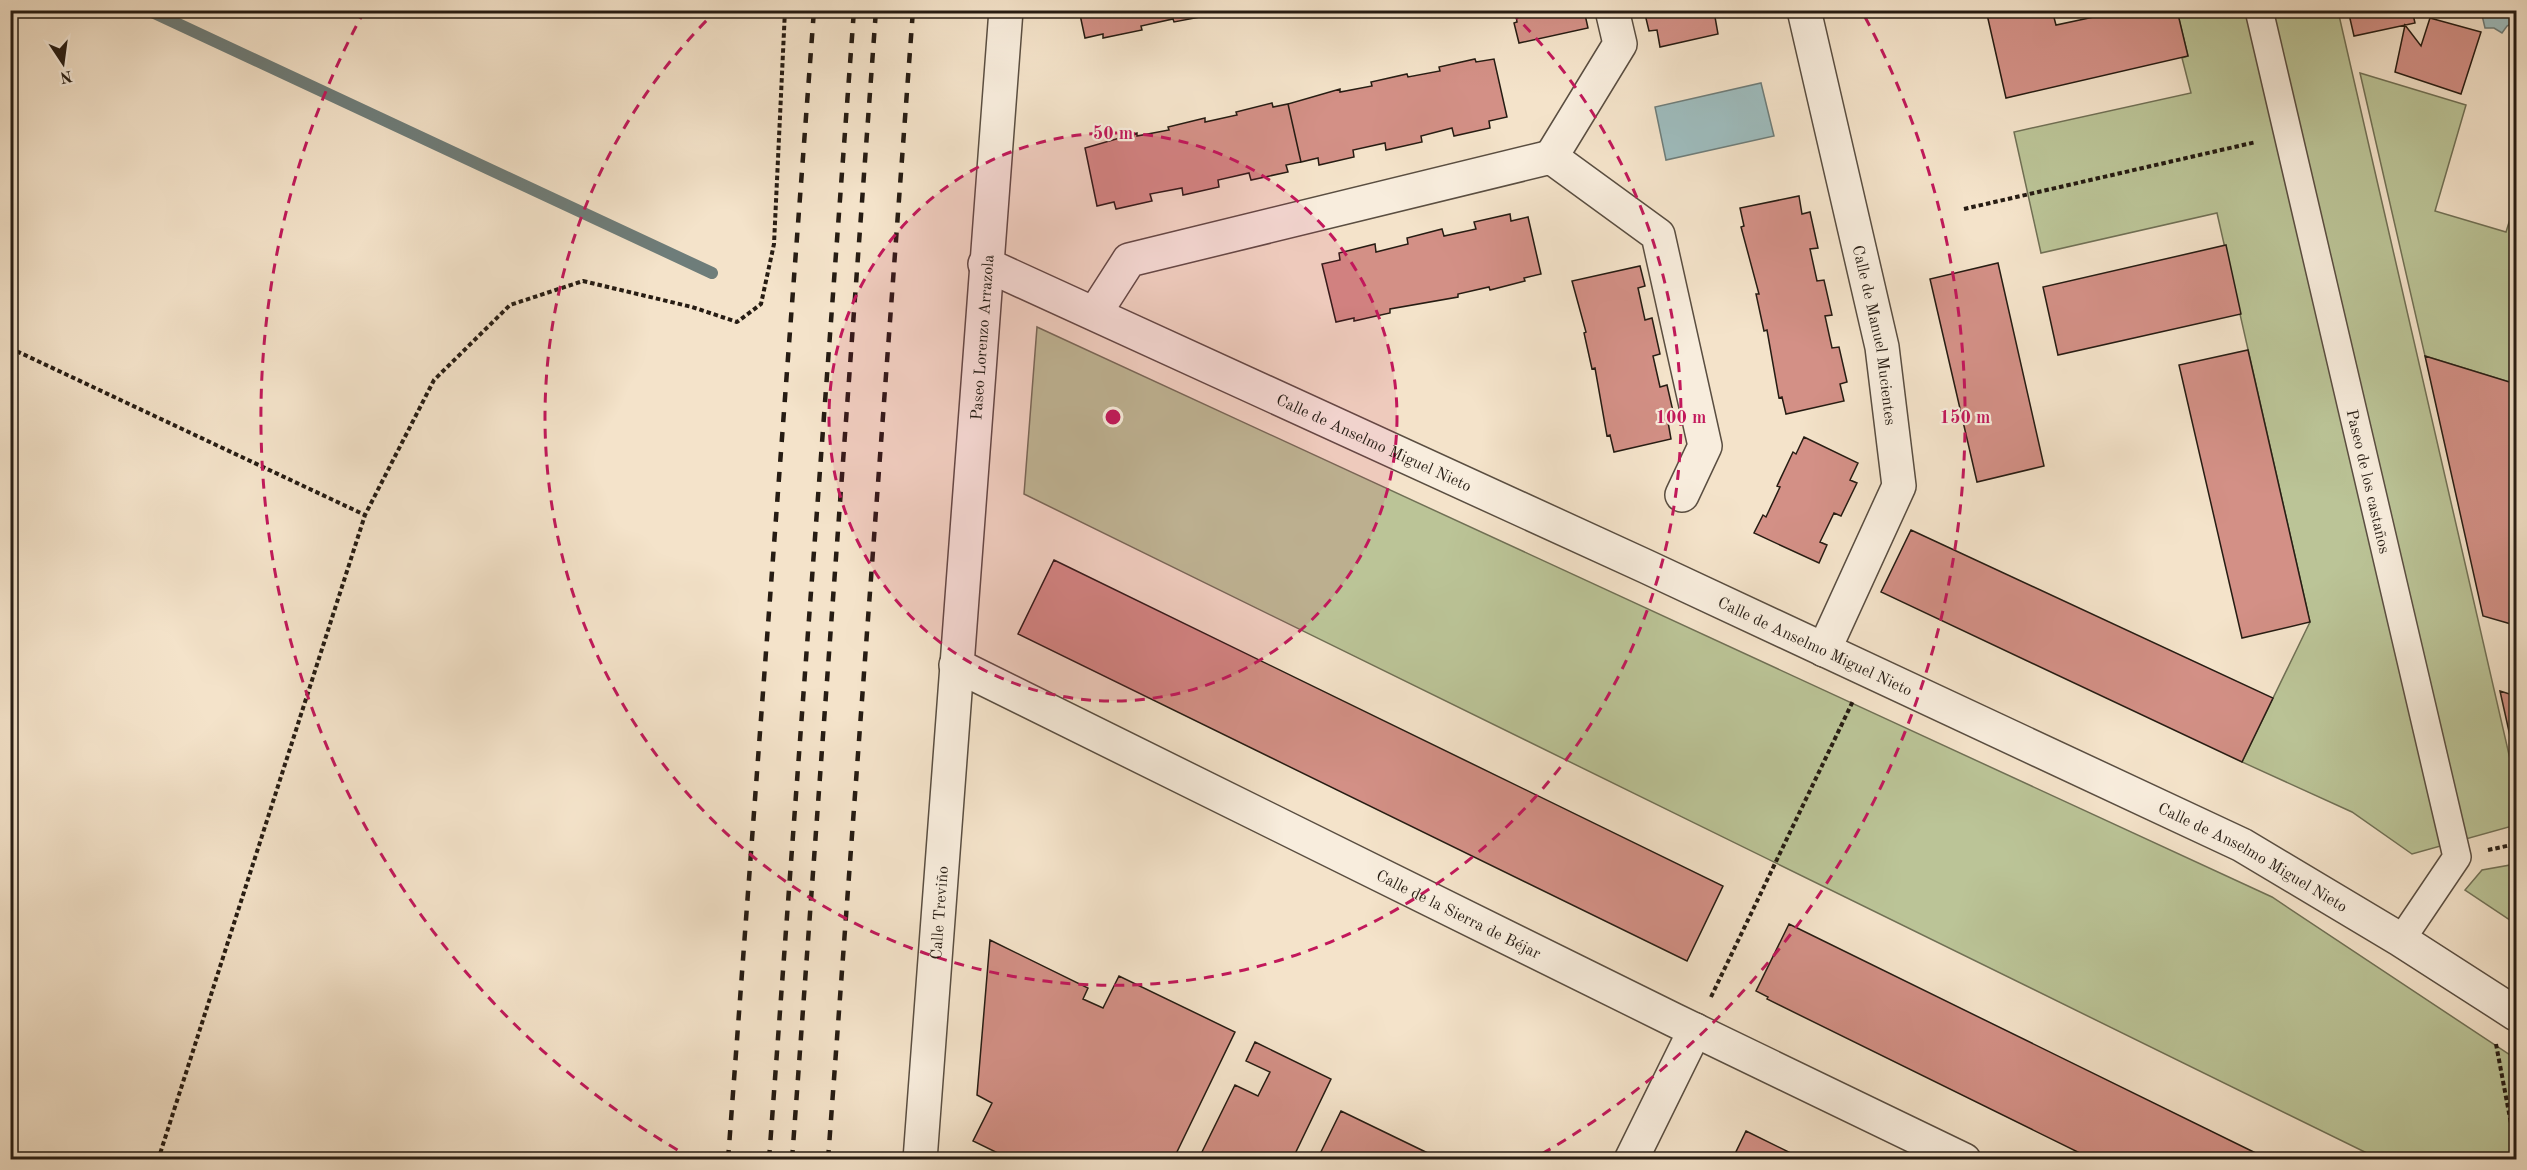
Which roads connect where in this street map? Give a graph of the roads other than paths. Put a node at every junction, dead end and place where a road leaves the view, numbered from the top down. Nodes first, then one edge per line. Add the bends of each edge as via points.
1 (1006, 10) edge
2 (1612, 10) edge
3 (1804, 10) edge
4 (2259, 10) edge
5 (1551, 158) junction
6 (985, 264) junction
7 (1095, 313) junction
8 (1682, 495) dead end
9 (1824, 650) junction
10 (956, 665) junction
11 (2400, 940) junction
12 (2517, 1014) edge
13 (1695, 1030) junction
14 (920, 1160) edge
15 (1631, 1160) edge
16 (1964, 1160) edge

1 - 6 street, Paseo Lorenzo Arrazola
2 - 5 street via 1620,44
3 - 9 street, Calle de Manuel Mucientes via 1882,347 1899,486
4 - 11 street, Paseo de los castaños via 2457,857
5 - 7 street via 1129,260
5 - 8 street via 1658,235 1705,447
6 - 7 street, Calle de Anselmo Miguel Nieto
6 - 10 street, Paseo Lorenzo Arrazola
7 - 9 street, Calle de Anselmo Miguel Nieto
9 - 11 street, Calle de Anselmo Miguel Nieto via 2242,845
10 - 13 street, Calle de la Sierra de Béjar
10 - 14 street, Calle Treviño
11 - 12 street, Calle de Anselmo Miguel Nieto
13 - 15 street
13 - 16 street, Calle de la Sierra de Béjar

